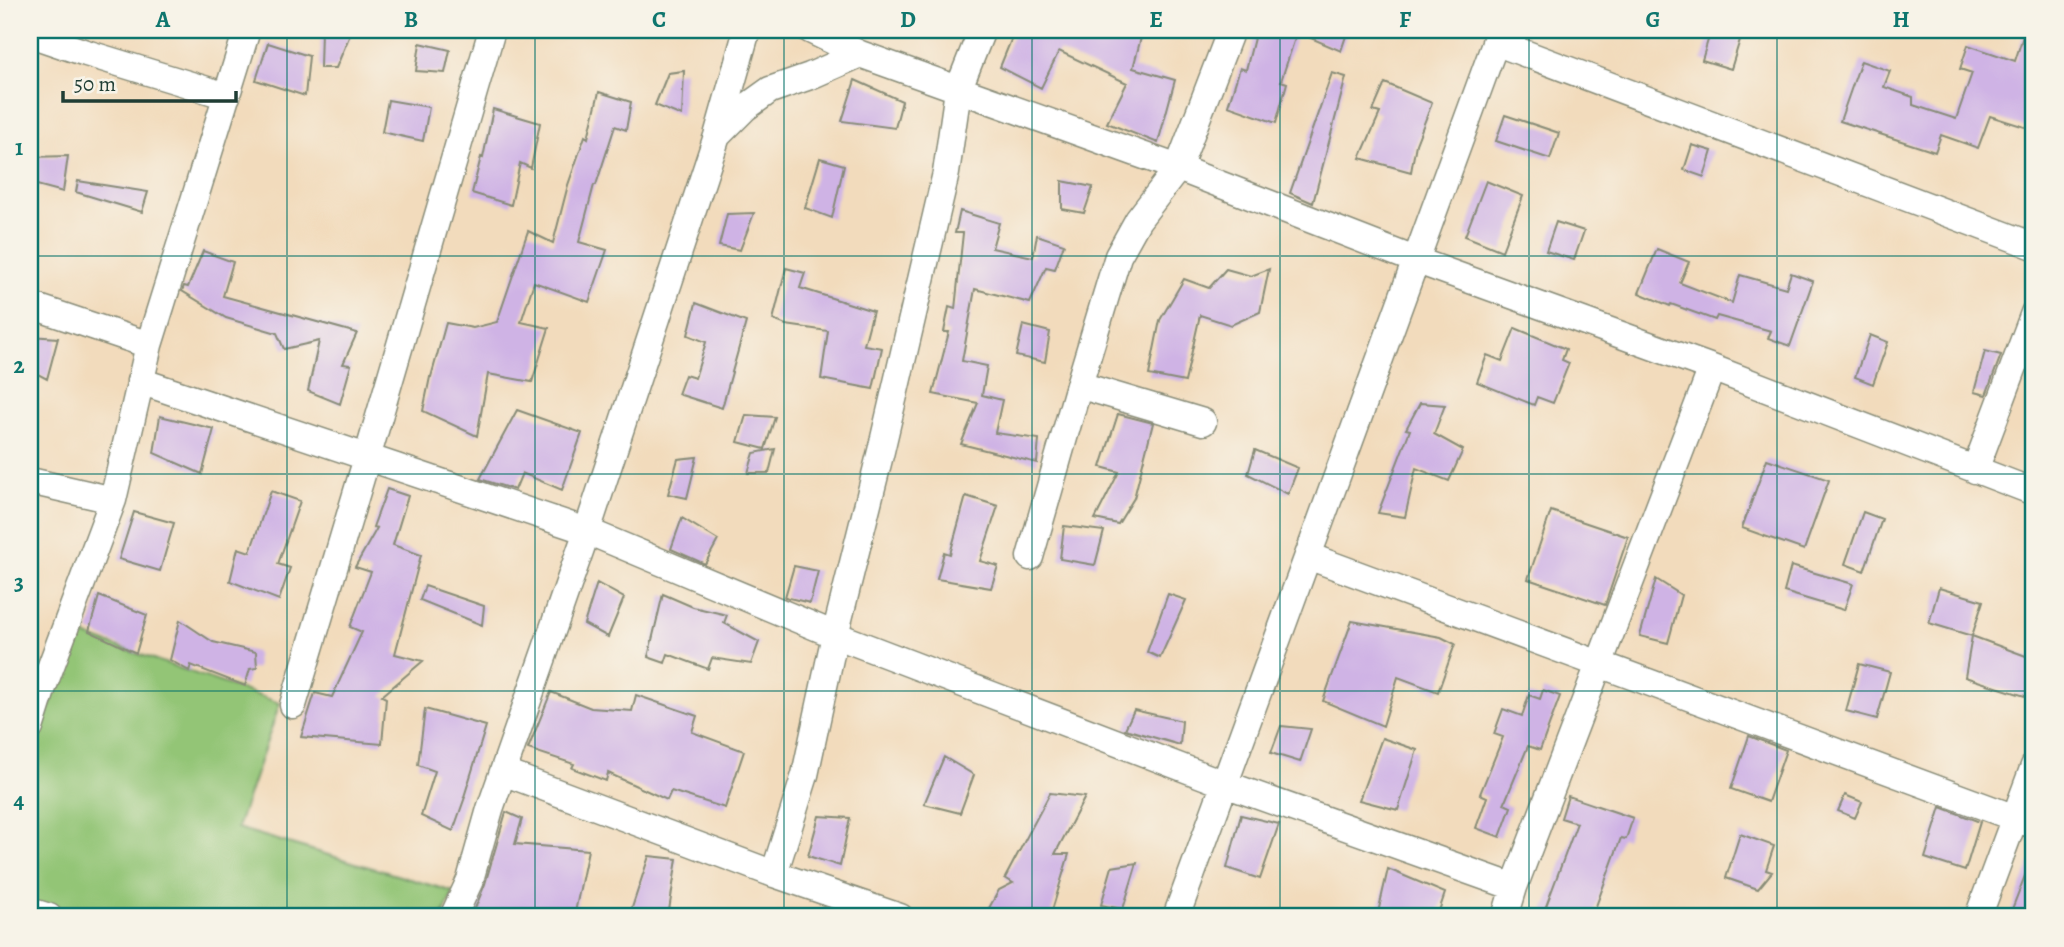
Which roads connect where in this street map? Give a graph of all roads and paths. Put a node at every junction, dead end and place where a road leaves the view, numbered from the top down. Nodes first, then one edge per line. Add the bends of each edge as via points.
1 (247, 30) edge
2 (492, 30) edge
3 (747, 30) edge
4 (810, 30) edge
5 (982, 30) edge
6 (1231, 30) edge
7 (30, 34) edge
8 (1498, 36) edge
9 (860, 54) junction
10 (958, 90) junction
11 (227, 96) junction
12 (717, 136) junction
13 (1178, 168) junction
14 (2034, 247) edge
15 (1415, 260) junction
16 (30, 305) edge
17 (2034, 313) edge
18 (149, 345) junction
19 (1712, 368) junction
20 (140, 381) junction
21 (1079, 386) junction
22 (1203, 422) dead end
23 (367, 458) junction
24 (1975, 470) junction
25 (30, 481) edge
26 (2034, 492) edge
27 (113, 500) junction
28 (587, 531) junction
29 (1308, 556) junction
30 (1030, 557) dead end
31 (835, 635) junction
32 (1598, 664) junction
33 (36, 689) edge
34 (293, 705) dead end
35 (30, 729) edge
36 (2034, 766) edge
37 (503, 772) junction
38 (1225, 784) junction
39 (2024, 821) edge
40 (774, 874) junction
41 (1514, 887) junction
42 (30, 911) edge
43 (49, 917) edge
44 (453, 917) edge
45 (900, 917) edge
46 (1176, 917) edge
47 (1505, 917) edge
48 (1978, 917) edge

1 - 11 street
2 - 23 street
3 - 12 street
4 - 9 street
5 - 10 street
6 - 13 street
7 - 11 street
8 - 14 street
8 - 15 street
9 - 10 street
9 - 12 street via 770,90
10 - 13 street
10 - 31 street via 946,173
11 - 18 street
12 - 28 street
13 - 15 street
13 - 21 street via 1138,220 1118,256
15 - 19 street
15 - 29 street
16 - 18 street
17 - 24 street
18 - 20 street
19 - 24 street
19 - 32 street
20 - 23 street
20 - 27 street
21 - 22 street
21 - 30 street
23 - 28 street
23 - 34 street
24 - 26 street
25 - 27 street
27 - 33 street
28 - 31 street
28 - 37 street
29 - 32 street
29 - 38 street
31 - 38 street
31 - 40 street via 805,775
32 - 39 street
32 - 41 street
33 - 35 street
36 - 39 street
37 - 40 street
37 - 44 street via 470,880
38 - 41 street
38 - 46 street
39 - 48 street
40 - 45 street
41 - 47 street
42 - 43 street

